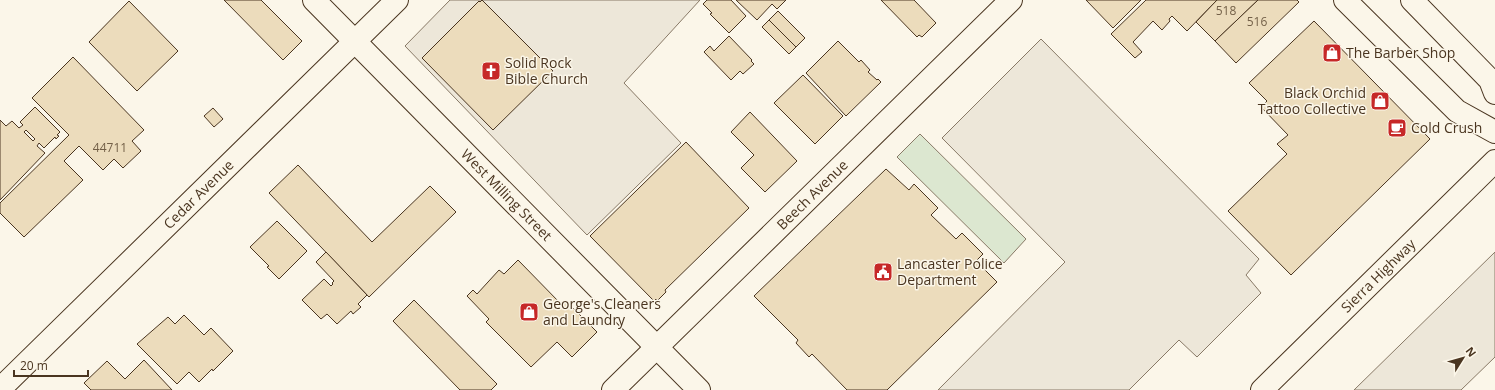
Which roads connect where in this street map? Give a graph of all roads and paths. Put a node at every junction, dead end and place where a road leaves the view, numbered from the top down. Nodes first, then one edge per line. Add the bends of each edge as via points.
1 (314, 0) edge
2 (398, 0) edge
3 (1011, 0) edge
4 (1345, 0) edge
5 (1412, 0) edge
6 (355, 42) junction
7 (1495, 93) edge
8 (1495, 132) edge
9 (1495, 161) edge
10 (657, 347) junction
11 (0, 389) edge
12 (613, 390) edge
13 (699, 390) edge
14 (1262, 390) edge

1 - 6 street, West Milling Street
2 - 6 street, Cedar Avenue
3 - 10 street, Beech Avenue
4 - 8 street via 1457,111
5 - 7 street via 1490,80
6 - 10 street, West Milling Street
6 - 11 street, Cedar Avenue
9 - 14 street, Sierra Highway
10 - 12 street, Beech Avenue
10 - 13 street, West Milling Street

